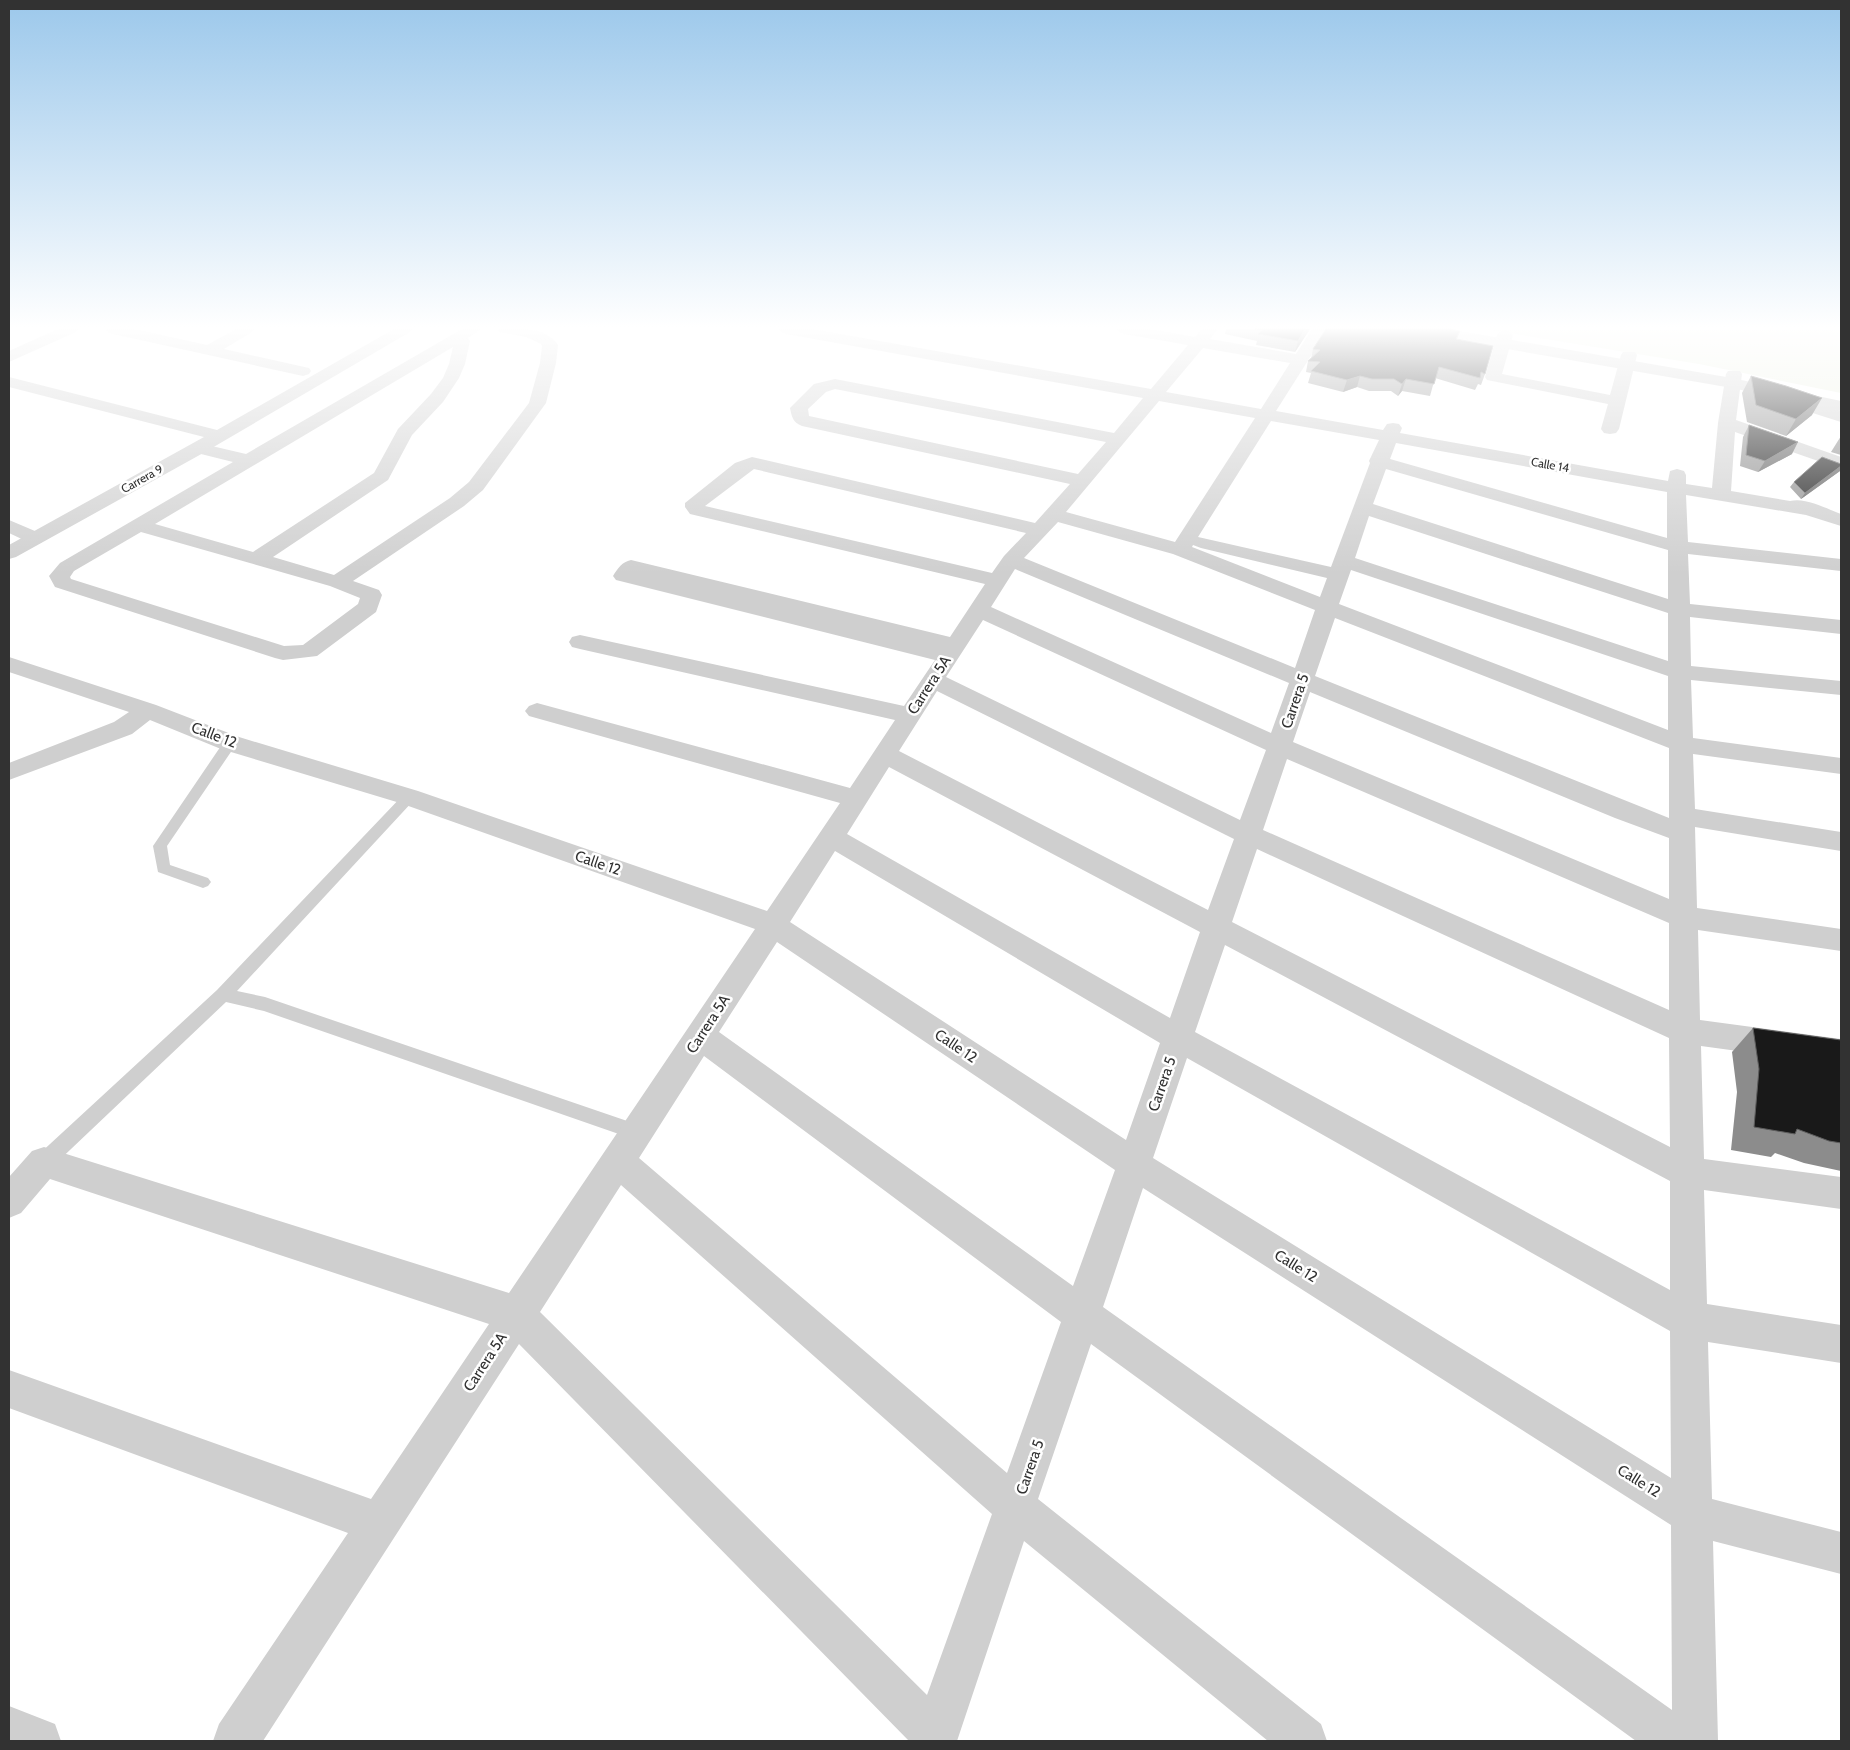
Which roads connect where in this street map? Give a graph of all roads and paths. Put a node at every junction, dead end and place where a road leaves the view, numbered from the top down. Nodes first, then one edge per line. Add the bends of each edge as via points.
1 (55, 411) edge
2 (105, 411) edge
3 (242, 411) edge
4 (264, 411) edge
5 (334, 411) edge
6 (426, 411) edge
7 (531, 411) edge
8 (799, 411) edge
9 (970, 411) edge
10 (1142, 411) edge
11 (1268, 411) joint
12 (1615, 411) edge
13 (1729, 411) edge
14 (1822, 411) edge
15 (1841, 417) edge
16 (1727, 423) junction
17 (1610, 429) dead end
18 (220, 436) junction
19 (199, 439) junction
20 (1118, 440) junction
21 (178, 442) junction
22 (1387, 442) junction
23 (270, 448) junction
24 (250, 461) junction
25 (1841, 463) edge
26 (1083, 481) junction
27 (1676, 482) junction
28 (1721, 488) junction
29 (74, 497) dead end
30 (1362, 507) junction
31 (1841, 520) edge
32 (1047, 522) junction
33 (138, 525) junction
34 (20, 529) edge
35 (1184, 545) junction
36 (1678, 547) junction
37 (9, 553) edge
38 (256, 559) junction
39 (1841, 565) edge
40 (1341, 568) junction
41 (1004, 570) junction
42 (337, 582) junction
43 (1328, 606) junction
44 (1678, 609) junction
45 (979, 610) junction
46 (1841, 627) edge
47 (580, 642) dead end
48 (946, 660) junction
49 (9, 664) edge
50 (1680, 672) junction
51 (1303, 679) junction
52 (1841, 688) edge
53 (148, 710) junction
54 (538, 711) dead end
55 (909, 715) junction
56 (230, 742) junction
57 (1680, 744) junction
58 (1279, 746) junction
59 (884, 754) junction
60 (1841, 766) edge
61 (9, 772) edge
62 (408, 797) junction
63 (855, 798) junction
64 (1682, 824) junction
65 (1249, 835) junction
66 (830, 836) junction
67 (1841, 841) edge
68 (204, 882) dead end
69 (1683, 917) junction
70 (772, 924) junction
71 (1217, 926) junction
72 (1841, 940) edge
73 (223, 995) junction
74 (1684, 1031) junction
75 (701, 1036) junction
76 (1178, 1038) junction
77 (1841, 1052) edge
78 (627, 1146) junction
79 (44, 1162) junction
80 (1134, 1164) junction
81 (1686, 1172) junction
82 (1841, 1193) edge
83 (9, 1202) edge
84 (516, 1314) junction
85 (1082, 1315) junction
86 (1688, 1320) junction
87 (1841, 1344) edge
88 (9, 1389) edge
89 (1016, 1507) junction
90 (1692, 1514) junction
91 (379, 1523) junction
92 (1841, 1553) edge
93 (9, 1729) edge
94 (935, 1738) edge
95 (38, 1741) edge
96 (236, 1741) edge
97 (1304, 1741) edge
98 (1676, 1741) edge
99 (1695, 1741) edge

1 - 21 street
2 - 19 street
3 - 19 street, Carrera 9
4 - 18 street, Carrera 9
5 - 23 street
6 - 38 street via 404,433 381,476
7 - 42 street via 476,486
8 - 26 street via 801,419 808,422
9 - 20 street
10 - 20 street, Carrera 5A
11 - 22 street, Calle 14
11 - 35 street
12 - 17 street
13 - 16 street
14 - 15 street
16 - 25 street
16 - 28 street
18 - 19 street, Carrera 9
18 - 23 street
19 - 21 street
19 - 24 street
19 - 34 street, Carrera 9
20 - 26 street, Carrera 5A
21 - 29 street, Carrera 9
22 - 27 street, Calle 14
22 - 30 street, Carrera 5
22 - 36 street
23 - 24 street
24 - 33 street
26 - 32 street, Carrera 5A
27 - 28 street, Calle 14
27 - 36 street
28 - 31 street, Calle 14
30 - 40 street, Carrera 5
30 - 44 street
32 - 35 street
32 - 41 street, Carrera 5A
32 - 41 street via 752,463 742,467 695,507 697,510
33 - 38 street
33 - 42 street via 67,567 59,576 62,584 283,653 309,651 368,608 371,595
34 - 37 street, Carrera 9
35 - 40 street
35 - 43 street
36 - 39 street
36 - 44 street
38 - 42 street
40 - 43 street, Carrera 5
40 - 50 street
41 - 45 street, Carrera 5A
41 - 51 street
43 - 51 street, Carrera 5
43 - 57 street
44 - 46 street
44 - 50 street
45 - 48 street, Carrera 5A
45 - 58 street
47 - 55 street
48 - 48 street via 631,566 623,576
48 - 55 street, Carrera 5A
48 - 65 street
49 - 53 street, Calle 12
50 - 52 street
50 - 57 street
51 - 58 street, Carrera 5
51 - 64 street via 1624,812
53 - 56 street, Calle 12
53 - 61 street via 123,728
54 - 63 street
55 - 59 street, Carrera 5A
56 - 62 street, Calle 12
56 - 68 lane via 160,846 163,868
57 - 60 street
57 - 64 street
58 - 65 street, Carrera 5
58 - 69 street
59 - 63 street, Carrera 5A
59 - 71 street
62 - 70 street, Calle 12
62 - 73 lane
63 - 66 street, Carrera 5A
64 - 67 street
64 - 69 street
65 - 71 street, Carrera 5
65 - 74 street
66 - 70 street, Carrera 5A
66 - 76 street
69 - 72 street
69 - 74 street
70 - 75 street, Carrera 5A
70 - 80 street, Calle 12
71 - 76 street, Carrera 5
71 - 81 street
73 - 78 lane via 266,1004
73 - 79 lane
74 - 77 street
74 - 81 street
75 - 78 street, Carrera 5A
75 - 85 street
76 - 80 street, Carrera 5
76 - 86 street
78 - 84 street, Carrera 5A
78 - 89 street
79 - 83 street
79 - 84 street
80 - 85 street, Carrera 5
80 - 90 street, Calle 12
81 - 82 street
81 - 86 street
84 - 91 street, Carrera 5A
84 - 94 street
85 - 89 street, Carrera 5
85 - 98 street
86 - 87 street
86 - 90 street
88 - 91 street
89 - 94 street, Carrera 5
89 - 97 street
90 - 92 street, Calle 12
90 - 99 street
91 - 96 street, Carrera 5A
93 - 95 street

